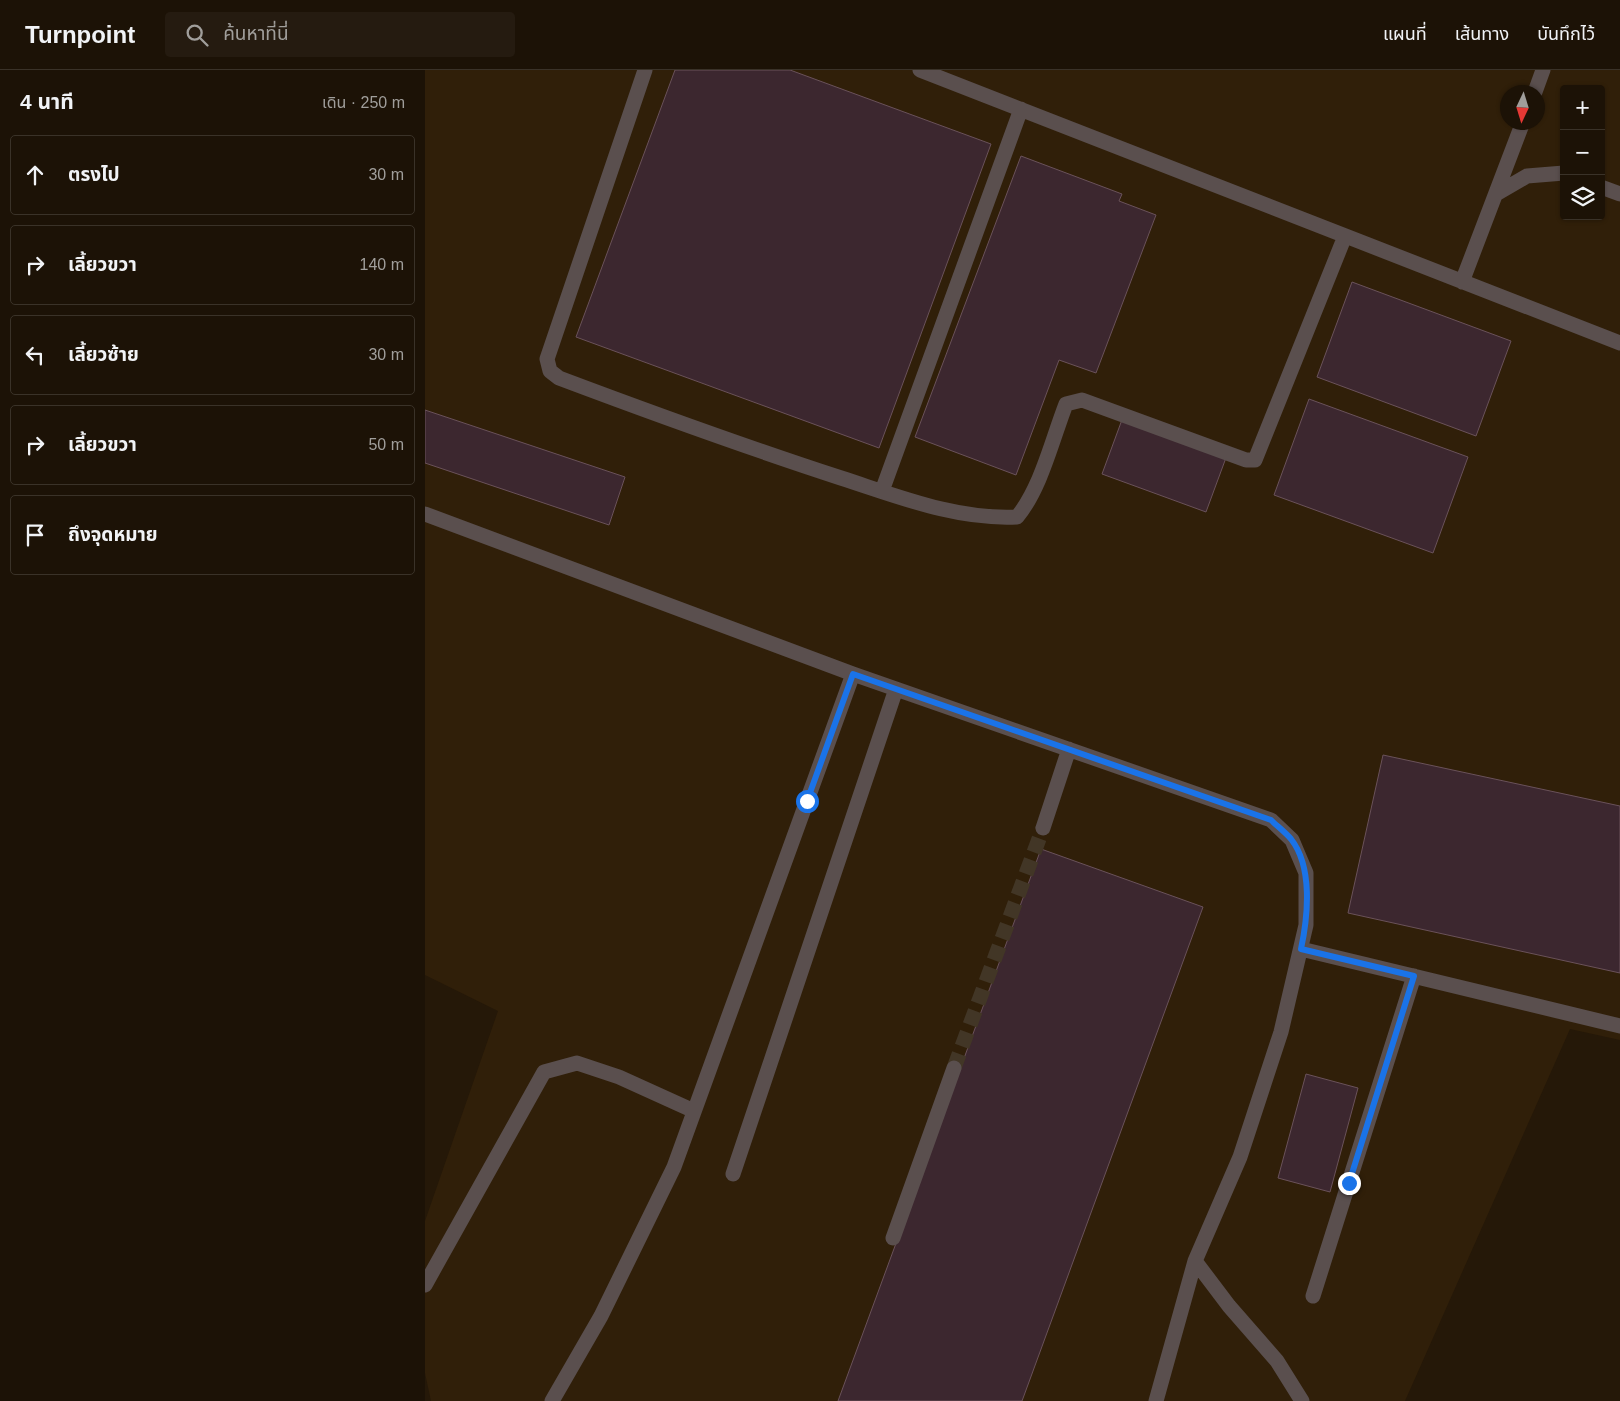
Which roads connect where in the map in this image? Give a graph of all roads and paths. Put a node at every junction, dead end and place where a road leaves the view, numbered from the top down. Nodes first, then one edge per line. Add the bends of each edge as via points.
1 (645, 70) edge
2 (920, 70) edge
3 (1543, 70) edge
4 (1538, 85) edge
5 (1021, 109) junction
6 (1520, 130) edge
7 (1560, 173) edge
8 (1605, 188) edge
9 (1496, 194) junction
10 (1620, 194) edge
11 (1345, 236) junction
12 (1462, 282) junction
13 (1620, 343) edge
14 (882, 491) junction
15 (425, 514) edge
16 (853, 674) junction
17 (896, 689) junction
18 (1069, 750) junction
19 (1043, 828) tunnel mouth
20 (1301, 949) junction
21 (1414, 976) junction
22 (1620, 1026) edge
23 (954, 1068) tunnel mouth
24 (694, 1111) junction
25 (733, 1174) dead end
26 (893, 1238) dead end
27 (1195, 1261) junction
28 (425, 1285) edge
29 (1313, 1296) dead end
30 (552, 1401) edge
31 (1156, 1401) edge
32 (1302, 1401) edge

1 - 14 lane via 547,359 549,371 559,378 720,439
2 - 5 lane
3 - 4 lane
5 - 11 lane
5 - 14 lane
6 - 9 lane
7 - 9 lane via 1527,176
8 - 10 lane
9 - 12 lane
11 - 12 lane
11 - 14 lane via 1255,460 1246,460 1082,400 1066,404 1033,492 1017,517 965,515
12 - 13 lane
15 - 16 lane
16 - 17 lane
16 - 24 lane
17 - 18 lane
17 - 25 lane
18 - 19 lane
18 - 20 lane via 1271,820 1292,840 1306,873 1307,925
20 - 21 lane
20 - 27 lane via 1281,1032 1240,1157
21 - 22 lane
21 - 29 lane
23 - 26 lane
24 - 28 lane via 619,1077 577,1063 544,1072
24 - 30 lane via 673,1167 637,1244 601,1316
27 - 31 lane
27 - 32 lane via 1277,1361

